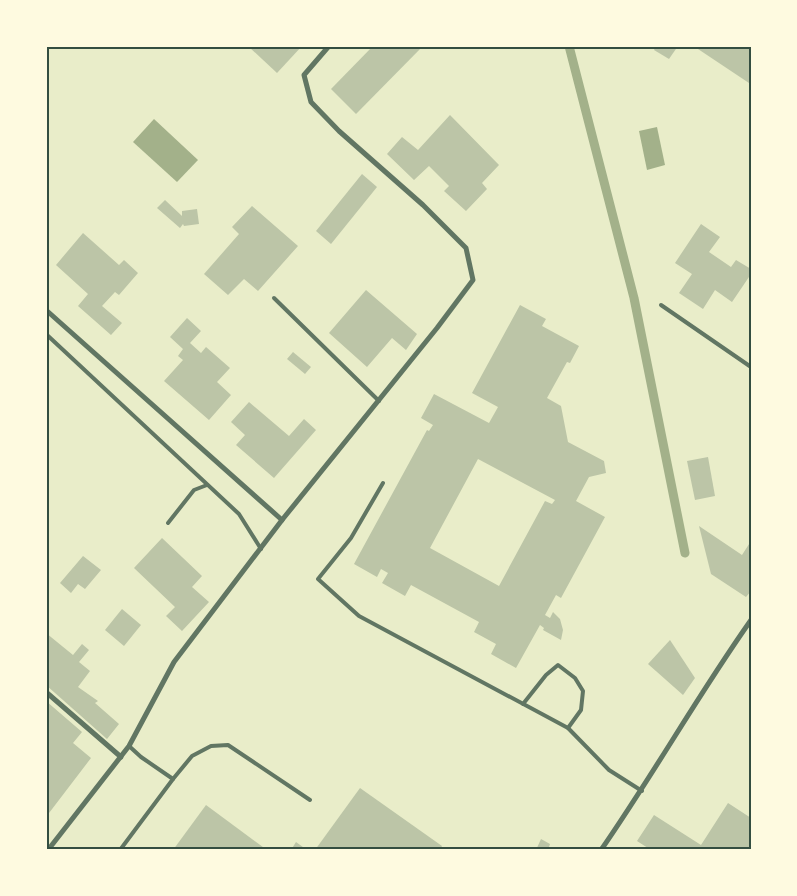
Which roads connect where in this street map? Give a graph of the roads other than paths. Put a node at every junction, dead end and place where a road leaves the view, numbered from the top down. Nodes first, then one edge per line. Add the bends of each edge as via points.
1 (329, 46) edge
2 (274, 298) dead end
3 (661, 305) dead end
4 (46, 310) edge
5 (46, 334) edge
6 (751, 367) edge
7 (379, 401) junction
8 (383, 483) dead end
9 (207, 485) junction
10 (282, 520) junction
11 (168, 523) dead end
12 (261, 549) junction
13 (751, 620) edge
14 (46, 692) edge
15 (523, 704) junction
16 (568, 728) junction
17 (129, 746) junction
18 (121, 757) junction
19 (173, 779) junction
20 (642, 791) junction
21 (310, 800) dead end
22 (48, 850) edge
23 (120, 850) edge
24 (601, 850) edge

1 - 7 street via 304,74 311,102 466,248 472,280
2 - 7 lane
3 - 6 lane
4 - 10 street
5 - 9 lane
7 - 10 street
8 - 15 lane via 351,538 318,580 359,616
9 - 11 lane via 194,490
9 - 12 lane via 239,514
10 - 12 street
12 - 17 street via 174,662
13 - 20 street via 712,675
14 - 18 street
15 - 16 lane
15 - 16 lane via 558,665 584,690 581,710
16 - 20 lane via 609,770
17 - 18 street
17 - 19 lane
18 - 22 street
19 - 21 lane via 192,756 211,746 228,745
19 - 23 lane
20 - 24 street

